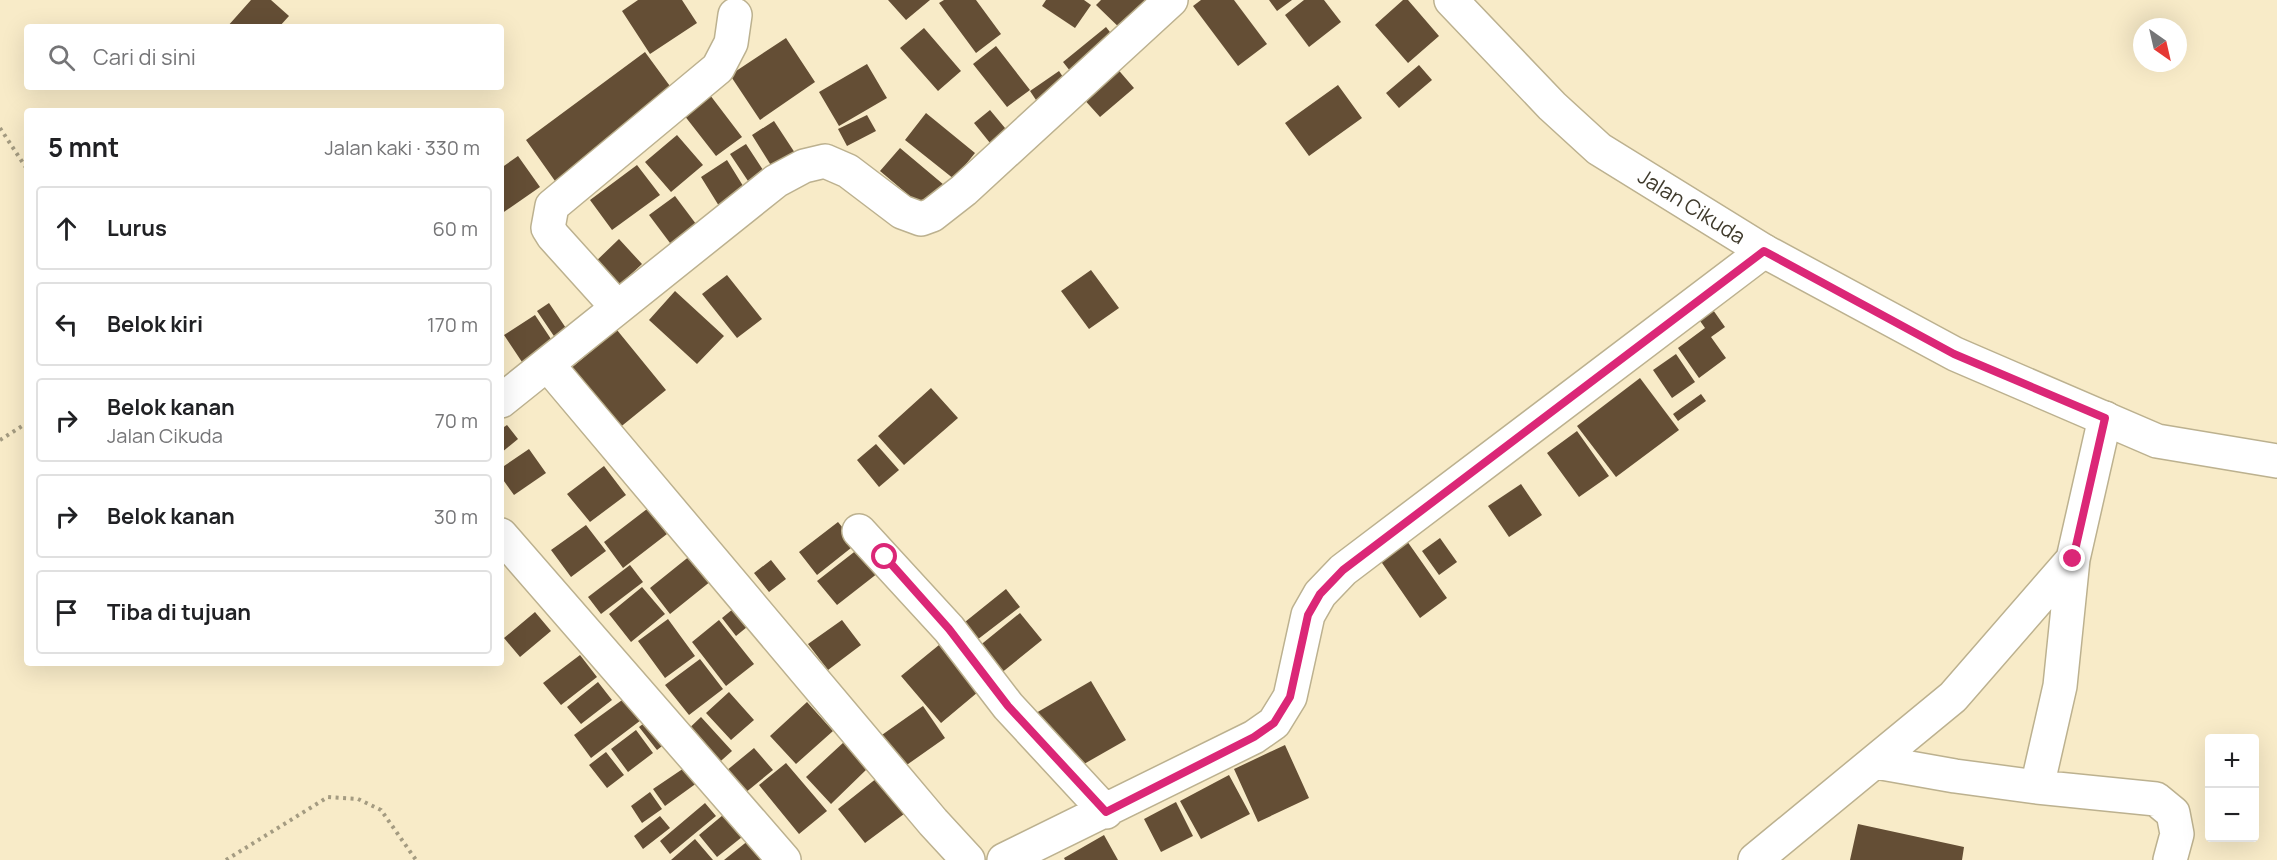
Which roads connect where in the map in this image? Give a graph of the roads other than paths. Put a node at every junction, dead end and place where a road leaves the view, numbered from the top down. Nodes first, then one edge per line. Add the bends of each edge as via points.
1 (1171, 0) edge
2 (1451, 0) edge
3 (735, 15) dead end
4 (1764, 251) junction
5 (617, 307) junction
6 (547, 364) junction
7 (504, 399) edge
8 (2105, 418) junction
9 (2277, 461) edge
10 (860, 531) dead end
11 (504, 539) edge
12 (2073, 559) junction
13 (1876, 762) junction
14 (2037, 787) junction
15 (1106, 812) junction
16 (784, 860) edge
17 (968, 860) edge
18 (1004, 860) edge
19 (1755, 860) edge
20 (2170, 860) edge

1 - 5 street via 932,215 921,219 902,212 848,171 825,161 804,166 776,181
2 - 4 street, Jalan Cikuda via 1552,106 1599,149
3 - 5 street via 731,43 718,68 552,206 548,228 553,236
4 - 8 street, Jalan Cikuda via 1954,354
4 - 15 street via 1343,570 1320,594 1308,615 1290,697 1274,723 1254,737
5 - 6 street
6 - 7 street
6 - 17 street
8 - 9 street, Jalan Cikuda via 2157,441
8 - 12 street
10 - 15 street via 949,629 1008,706
11 - 16 street
12 - 13 street via 1953,697
12 - 14 street via 2060,686
13 - 14 street
13 - 19 street
14 - 20 street via 2156,799 2173,813 2177,834
15 - 18 street

